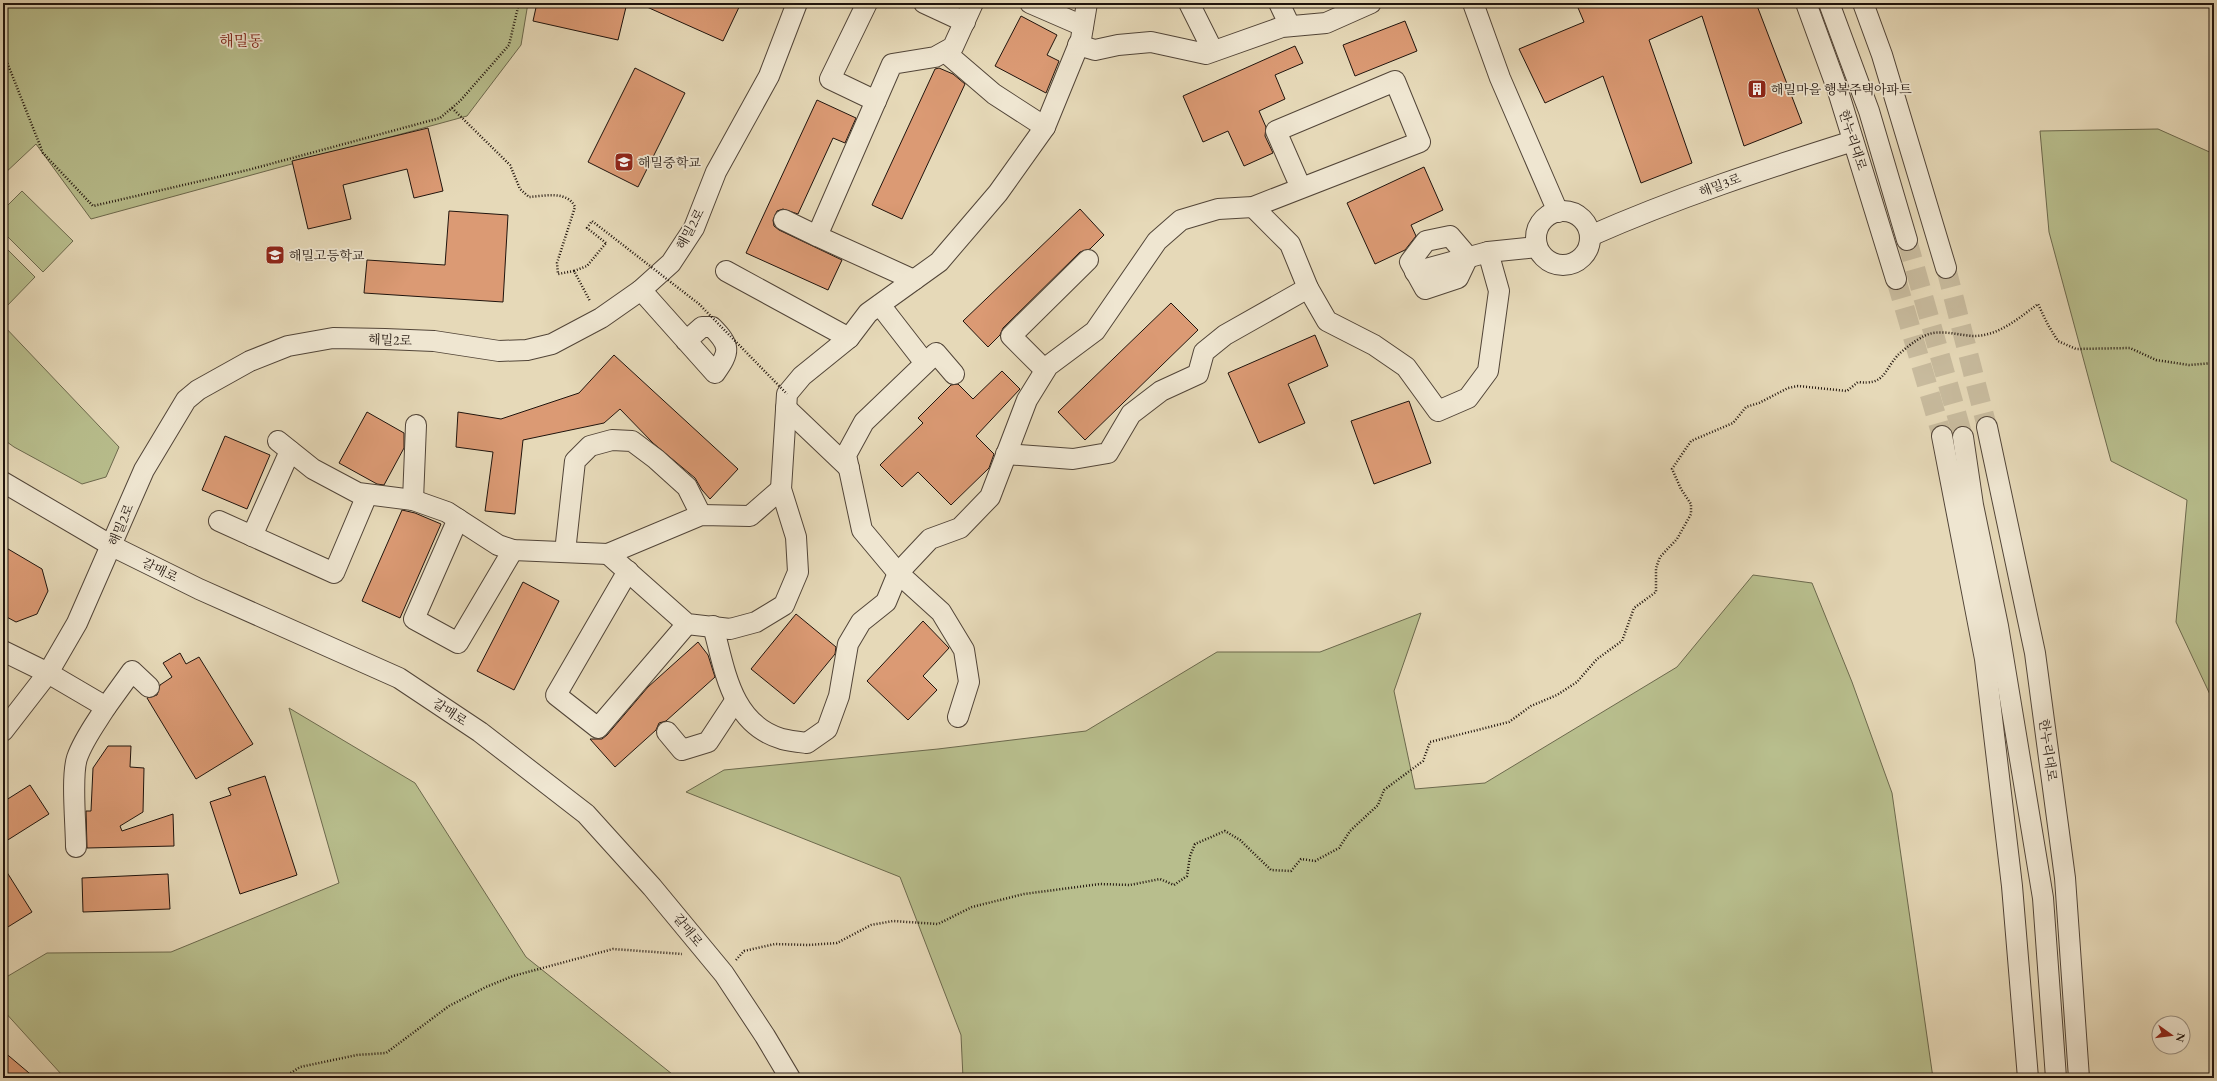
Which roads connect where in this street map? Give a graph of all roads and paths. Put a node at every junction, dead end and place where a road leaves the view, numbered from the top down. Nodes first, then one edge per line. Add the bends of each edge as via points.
1 (519, 3) edge
2 (797, 3) edge
3 (867, 3) edge
4 (924, 3) edge
5 (973, 3) edge
6 (1030, 3) edge
7 (1087, 3) edge
8 (1189, 3) edge
9 (1279, 3) edge
10 (1371, 3) edge
11 (1474, 3) edge
12 (1806, 3) edge
13 (1829, 3) edge
14 (1863, 3) edge
15 (965, 22) junction
16 (1083, 26) junction
17 (1290, 26) junction
18 (1078, 45) junction
19 (1213, 51) junction
20 (3, 52) edge
21 (945, 52) junction
22 (876, 101) junction
23 (452, 108) junction
24 (1045, 127) junction
25 (1853, 141) junction
26 (1301, 188) junction
27 (1253, 207) junction
28 (1558, 212) junction
29 (784, 220) dead end
30 (817, 236) junction
31 (1590, 236) junction
32 (1907, 240) tunnel mouth
33 (1537, 247) junction
34 (1488, 252) junction
35 (1468, 256) junction
36 (1088, 260) dead end
37 (1946, 268) tunnel mouth
38 (574, 271) junction
39 (726, 271) dead end
40 (1896, 279) tunnel mouth
41 (914, 280) junction
42 (1308, 288) junction
43 (641, 290) junction
44 (590, 301) dead end
45 (880, 305) junction
46 (850, 338) junction
47 (686, 341) dead end
48 (925, 363) junction
49 (2214, 363) edge
50 (1046, 370) junction
51 (954, 374) dead end
52 (786, 401) junction
53 (416, 425) dead end
54 (1988, 427) tunnel mouth
55 (1942, 436) tunnel mouth
56 (1963, 437) tunnel mouth
57 (1006, 454) junction
58 (849, 468) junction
59 (3, 482) edge
60 (781, 489) junction
61 (367, 495) junction
62 (413, 500) junction
63 (701, 514) junction
64 (458, 519) junction
65 (220, 521) dead end
66 (252, 536) junction
67 (112, 546) junction
68 (513, 550) junction
69 (565, 552) junction
70 (608, 554) junction
71 (628, 571) junction
72 (898, 573) junction
73 (687, 624) junction
74 (713, 626) junction
75 (3, 650) edge
76 (48, 673) junction
77 (149, 687) dead end
78 (735, 700) junction
79 (106, 707) junction
80 (958, 717) dead end
81 (3, 731) edge
82 (667, 732) dead end
83 (76, 847) dead end
84 (708, 955) junction
85 (724, 974) junction
86 (284, 1078) edge
87 (790, 1078) edge
88 (2028, 1078) edge
89 (2056, 1078) edge
90 (2079, 1078) edge

1 - 23 path via 509,45
2 - 43 street, 해밀2로 via 769,76 716,172 694,228 671,263
3 - 22 street via 830,79
4 - 15 street
5 - 15 street
6 - 16 street
7 - 16 street
8 - 19 street
9 - 17 street
10 - 17 street via 1326,23
11 - 28 street via 1500,78
12 - 25 street, 한누리대로
13 - 32 street via 1869,111
14 - 37 street via 1882,55
15 - 21 street via 953,47
16 - 18 street
17 - 19 street
18 - 19 street via 1095,50 1151,42 1206,54
18 - 24 street
20 - 23 path via 43,153 93,206 248,170 440,118
21 - 22 street via 935,57 892,64
21 - 24 street via 994,94
22 - 30 street
23 - 38 path via 510,165 520,189 529,197 561,195 573,203 575,207 557,263 558,274
24 - 41 street via 998,193 939,262
25 - 31 street, 해밀3로 via 1746,175
25 - 40 street, 한누리대로
26 - 26 street via 1420,142 1395,81 1276,132
26 - 27 street
27 - 42 street via 1290,244
27 - 50 street via 1218,209 1181,220 1157,241 1095,331
28 - 31 street via 1576,214 1588,227
28 - 33 street via 1542,221 1537,233
29 - 30 street
30 - 41 street
31 - 33 street via 1586,253 1573,264 1552,262 1541,254
33 - 34 street
34 - 35 street
34 - 42 street via 1499,291 1488,371 1468,398 1438,411 1406,367 1374,346 1327,321
35 - 35 street via 1415,272 1410,262 1426,241 1450,236
36 - 50 street via 1011,336
38 - 44 path
38 - 52 path, bridge via 587,266 606,242 587,228 592,221 699,304
39 - 46 street
41 - 45 street
42 - 57 street via 1225,335 1204,352 1198,374 1161,391 1131,414 1108,453 1073,459
43 - 47 street
43 - 67 street, 해밀2로 via 601,318 552,344 527,350 499,351 434,341 333,338 288,346 250,361 198,390 186,400 144,470
45 - 46 street via 868,313
45 - 48 street
46 - 52 street via 802,376
48 - 51 street via 936,353
48 - 58 street via 864,422 846,455
49 - 85 path via 2189,365 2156,360 2130,348 2076,349 2058,341 2038,304 2005,328 1977,336 1943,332 1925,335 1900,353 1885,376 1871,384 1858,382 1846,391 1798,386 1788,388 1746,407 1733,423 1691,441 1672,469 1691,504 1691,514 1677,539 1660,557 1656,568 1656,592 1634,608 1622,641 1597,659 1577,682 1557,695 1531,706 1509,722 1430,742 1423,761 1384,790 1378,805 1350,831 1339,848 1316,861 1300,859 1291,871 1271,870 1240,840 1224,831 1195,844 1187,876 1174,885 1160,879 1130,885 1100,884 1024,894 972,907 938,924 893,921 870,925 837,943 774,944 744,951
50 - 57 street via 1027,400
52 - 58 street
52 - 60 street
53 - 62 street
54 - 90 street, 한누리대로 via 2035,653 2065,878
55 - 88 street via 1985,659 2012,886
56 - 89 street via 1998,626 2043,898
57 - 72 street via 990,497 960,528 930,539
58 - 72 street via 862,530
59 - 67 street, 갈매로
60 - 63 street via 750,516
60 - 74 street via 796,537 798,572 784,605 756,622 730,629
61 - 62 street
61 - 66 street via 334,573
61 - 66 street via 358,493 313,469 284,446
62 - 64 street via 448,512
63 - 69 street via 687,487 632,441 612,440 590,446 575,461
63 - 70 street
64 - 68 street via 498,545
64 - 68 street via 414,619 420,623 458,643
65 - 66 street
67 - 76 street, 해밀2로 via 77,623
67 - 84 street, 갈매로 via 199,589 399,678 480,732 586,814 652,887
68 - 69 street
69 - 70 street
70 - 71 street
71 - 73 street
71 - 73 street via 556,695 598,728
72 - 78 street via 886,602 861,622 848,644 839,696 827,729 807,743 781,739 751,723
72 - 80 street via 941,612 964,650 969,682
73 - 74 street
74 - 78 street
75 - 76 street
76 - 79 street
76 - 81 street, 해밀2로
77 - 79 street via 132,671
78 - 82 street via 708,742 682,750
79 - 83 street via 86,738 77,759
84 - 85 street, 갈매로
84 - 86 path via 613,949 513,976 449,1006 386,1052 300,1067
85 - 87 street, 갈매로

